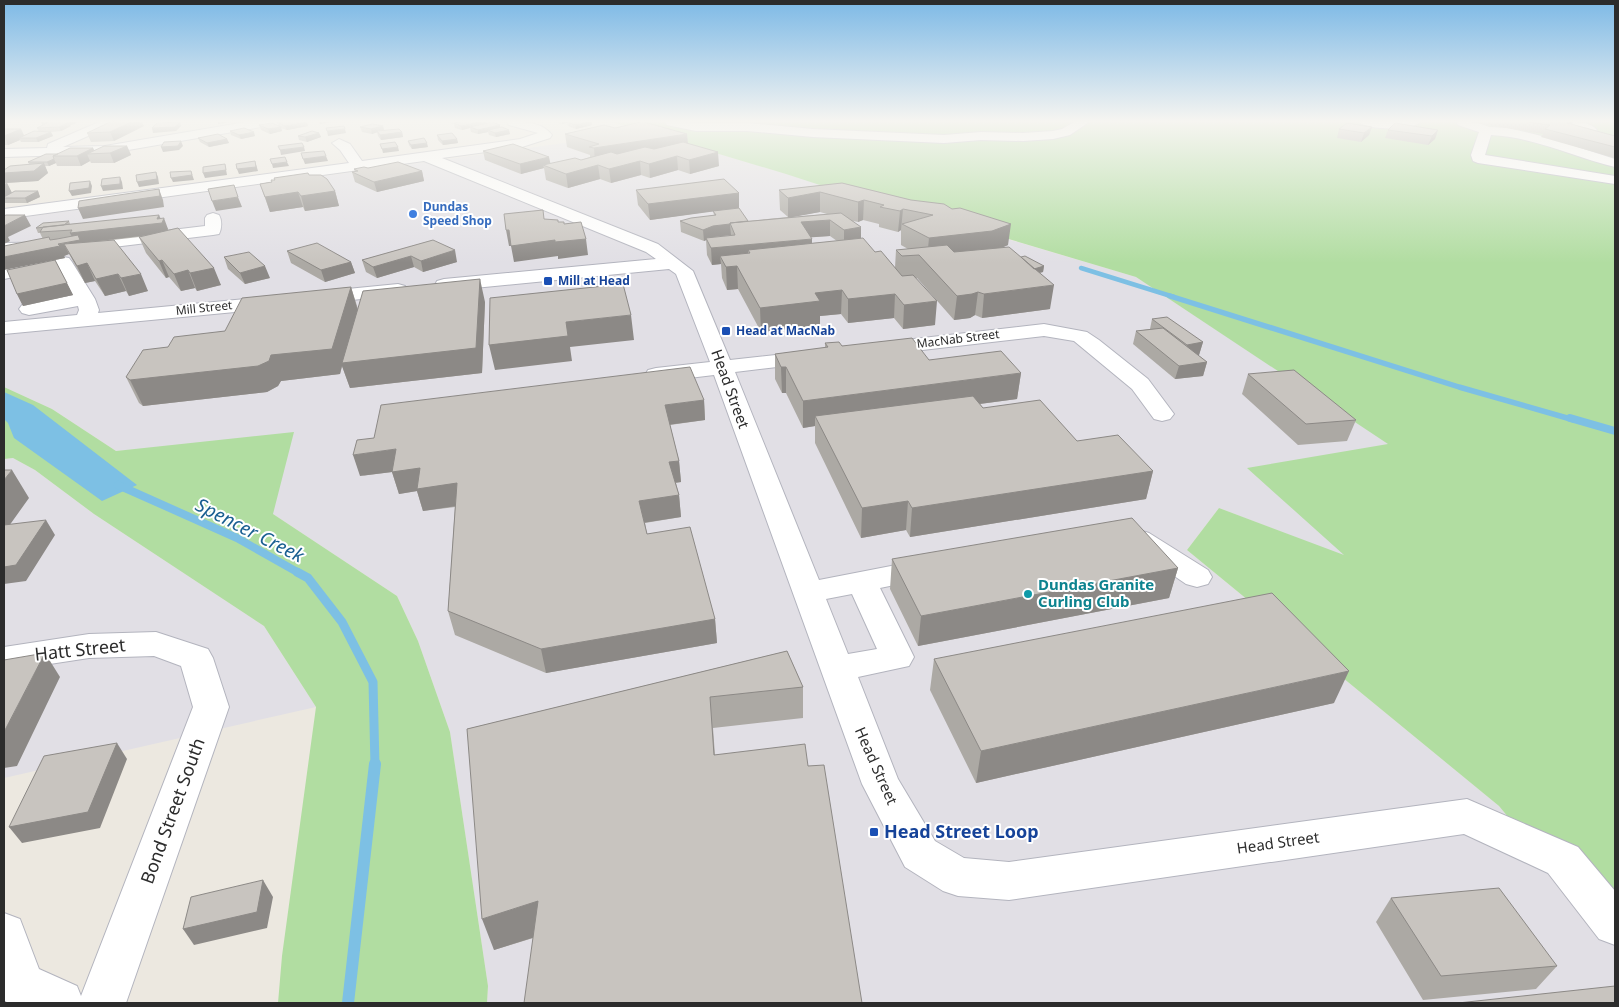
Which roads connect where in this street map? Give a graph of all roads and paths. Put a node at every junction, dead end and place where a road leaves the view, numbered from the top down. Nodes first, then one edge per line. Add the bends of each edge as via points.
1 (336, 169) edge
2 (456, 169) edge
3 (1551, 169) edge
4 (1612, 177) edge
5 (4, 214) edge
6 (213, 218) dead end
7 (6, 248) edge
8 (674, 263) junction
9 (4, 274) edge
10 (85, 299) junction
11 (4, 316) edge
12 (85, 320) junction
13 (858, 351) edge
14 (828, 355) edge
15 (722, 367) junction
16 (638, 377) edge
17 (1162, 414) dead end
18 (1115, 532) edge
19 (950, 565) edge
20 (1197, 577) dead end
21 (862, 582) junction
22 (807, 592) junction
23 (156, 644) joint
24 (4, 659) edge
25 (836, 669) junction
26 (1615, 924) edge
27 (4, 934) edge
28 (60, 1003) edge
29 (102, 1003) edge

1 - 5 street
2 - 8 street, Head Street via 652,248
3 - 4 street
6 - 7 street via 213,230 72,247
8 - 12 street, Mill Street
8 - 15 street, Head Street via 684,270 690,281
9 - 10 street via 63,262
10 - 11 street
10 - 12 street via 89,310
11 - 12 street, Mill Street
13 - 17 street, MacNab Street via 1022,332 1062,332 1080,336 1092,344 1140,384
14 - 15 street
15 - 16 street
15 - 22 street, Head Street
18 - 20 street via 1125,530
19 - 21 street
21 - 22 street
21 - 25 street via 897,657
22 - 25 street, Head Street
23 - 24 street, Hatt Street via 89,646
23 - 29 street, Bond Street South via 196,658 211,707
25 - 26 street, Head Street via 881,784 920,854 958,876 1009,881 1467,816 1563,860
27 - 28 street via 21,985

